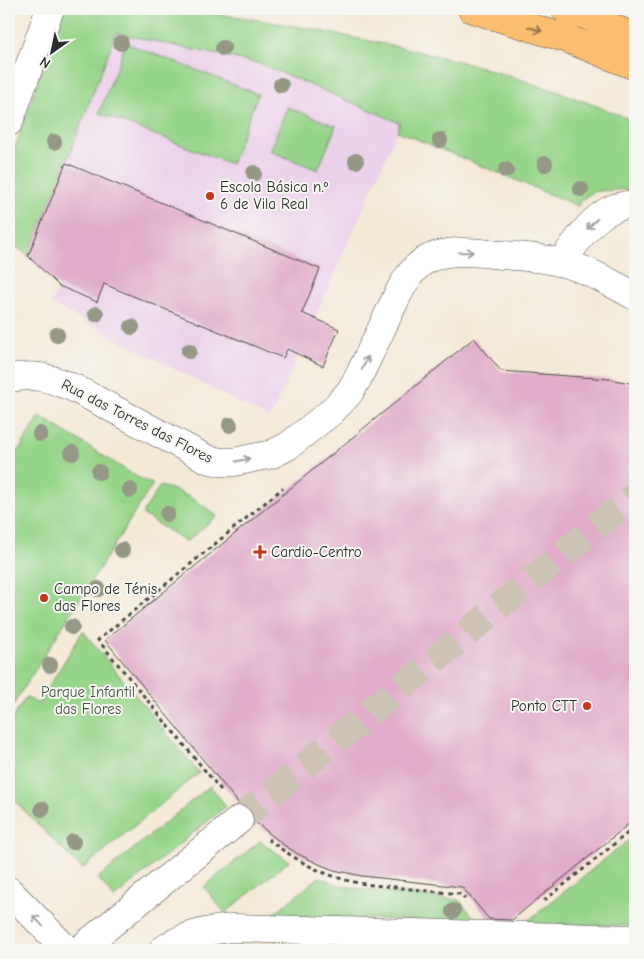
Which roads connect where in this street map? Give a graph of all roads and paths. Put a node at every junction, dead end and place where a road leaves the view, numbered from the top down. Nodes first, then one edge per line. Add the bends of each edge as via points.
1 (50, 9) edge
2 (472, 9) edge
3 (565, 9) edge
4 (635, 38) edge
5 (635, 66) edge
6 (9, 122) edge
7 (635, 204) edge
8 (560, 263) junction
9 (635, 296) edge
10 (9, 378) edge
11 (254, 512) dead end
12 (233, 808) joint
13 (635, 827) edge
14 (262, 835) dead end
15 (9, 891) edge
16 (467, 902) dead end
17 (543, 902) dead end
18 (635, 939) edge
19 (67, 950) edge
20 (79, 950) edge
21 (163, 950) edge

1 - 6 street
2 -> 5 highway via 568,39
3 - 4 highway
7 -> 8 street via 603,214
8 - 9 street, Rua das Torres das Flores via 601,278
10 -> 8 street, Rua das Torres das Flores via 32,375 61,382 207,459 234,462 264,456 296,441 349,393 398,294 421,263 442,254 465,252 530,257
11 - 12 path via 98,640
12 - 20 street
13 - 17 path
14 - 16 path via 294,857 337,877 373,885 461,894
19 -> 15 street
18 - 21 street via 233,928 199,933

